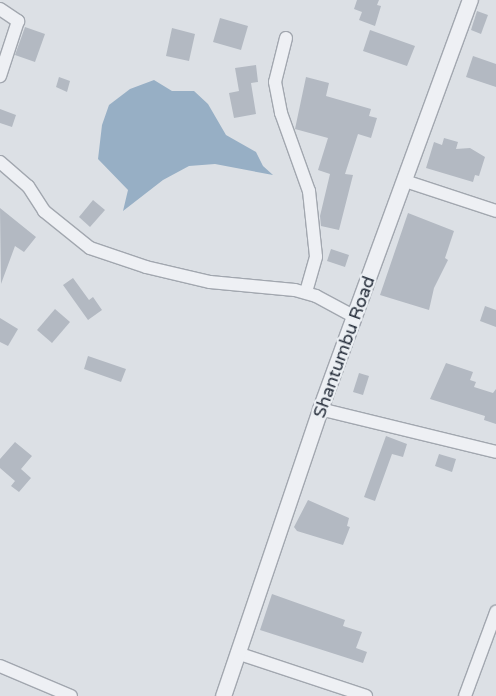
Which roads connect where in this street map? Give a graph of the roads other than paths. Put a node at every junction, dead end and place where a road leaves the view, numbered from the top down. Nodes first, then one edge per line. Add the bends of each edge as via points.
1 (470, 0) edge
2 (0, 9) edge
3 (286, 38) dead end
4 (0, 76) edge
5 (0, 162) edge
6 (405, 182) junction
7 (496, 210) edge
8 (306, 294) junction
9 (355, 317) junction
10 (320, 409) junction
11 (496, 452) edge
12 (496, 612) edge
13 (237, 653) junction
14 (0, 666) edge
15 (53, 694) edge
16 (72, 696) edge
17 (223, 696) edge
18 (366, 696) edge
19 (465, 696) edge

1 - 6 street, Shantumbu Road
2 - 4 street via 18,21
3 - 8 street via 275,82 281,113 308,190 316,257
5 - 8 street via 28,186 44,211 90,248 146,267 210,282
6 - 7 street
6 - 9 street, Shantumbu Road
8 - 9 street
9 - 10 street, Shantumbu Road
10 - 11 street
10 - 13 street, Shantumbu Road
12 - 19 street
13 - 17 street, Shantumbu Road
13 - 18 street
14 - 15 street
15 - 16 street

